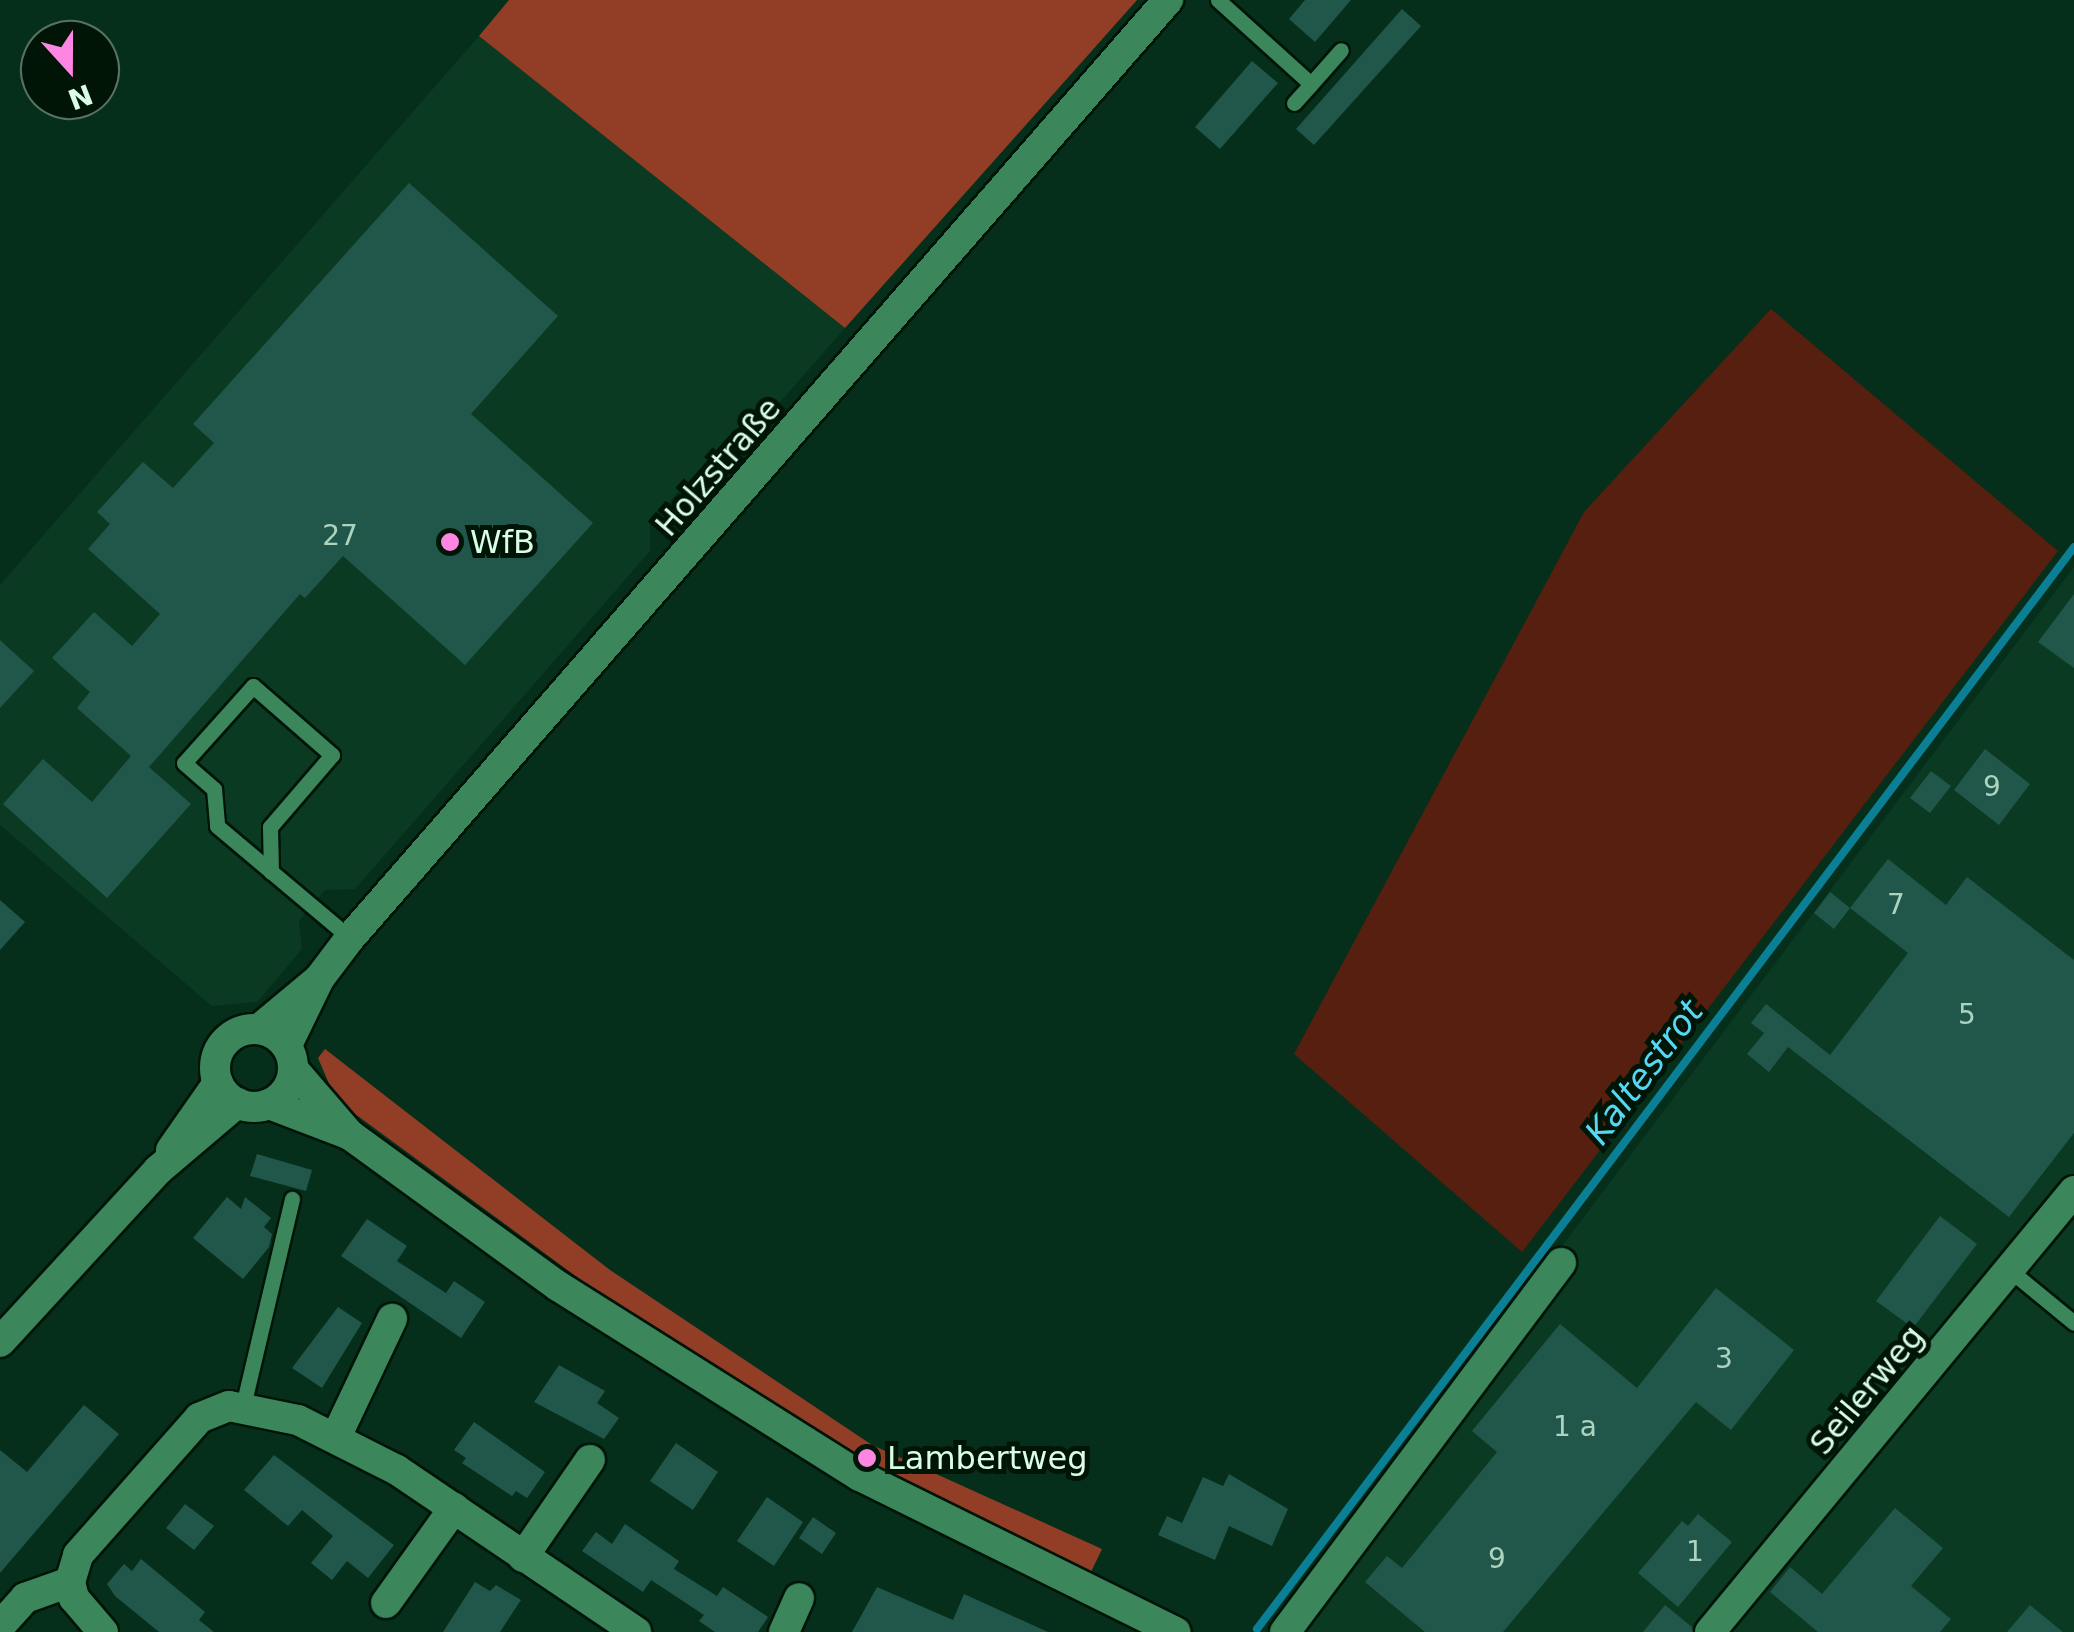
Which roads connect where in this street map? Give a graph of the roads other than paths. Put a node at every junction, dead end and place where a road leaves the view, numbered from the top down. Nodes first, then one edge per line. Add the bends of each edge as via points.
1 (1168, 0) edge
2 (1218, 0) edge
3 (1341, 50) dead end
4 (1311, 84) junction
5 (1294, 103) dead end
6 (271, 872) junction
7 (350, 938) junction
8 (319, 979) junction
9 (259, 1029) junction
10 (290, 1058) junction
11 (228, 1093) junction
12 (269, 1104) junction
13 (350, 1135) junction
14 (2074, 1190) edge
15 (292, 1200) dead end
16 (1560, 1263) dead end
17 (2012, 1272) junction
18 (392, 1319) dead end
19 (2074, 1323) edge
20 (0, 1342) edge
21 (243, 1406) junction
22 (336, 1436) junction
23 (590, 1460) dead end
24 (454, 1508) junction
25 (523, 1557) junction
26 (70, 1582) junction
27 (799, 1598) dead end
28 (386, 1603) dead end
29 (0, 1626) edge
30 (103, 1632) edge
31 (636, 1632) edge
32 (784, 1632) edge
33 (1176, 1632) edge
34 (1284, 1632) edge
35 (1710, 1632) edge

1 - 7 street, Holzstraße
2 - 4 lane
3 - 4 lane
4 - 5 lane
6 - 6 lane via 270,827 332,755 254,686 184,764 214,789 217,826
6 - 7 lane
7 - 8 street, Holzstraße
8 - 9 street, Holzstraße
8 - 10 street, Holzstraße
9 - 10 street
9 - 11 street, Holzstraße via 224,1042
10 - 12 street, Holzstraße via 284,1093
10 - 13 street
11 - 12 street
11 - 20 street, Holzstraße
12 - 13 street
13 - 33 street via 558,1286 860,1476
14 - 17 street, Seilerweg
15 - 21 lane
16 - 34 street
17 - 19 lane
17 - 35 street, Seilerweg
18 - 22 street
21 - 22 street
21 - 26 street via 211,1409 199,1418 78,1556
22 - 24 street
23 - 25 street
24 - 25 street
24 - 28 street
25 - 31 street
26 - 29 street via 25,1598
26 - 30 street via 74,1598
27 - 32 street

